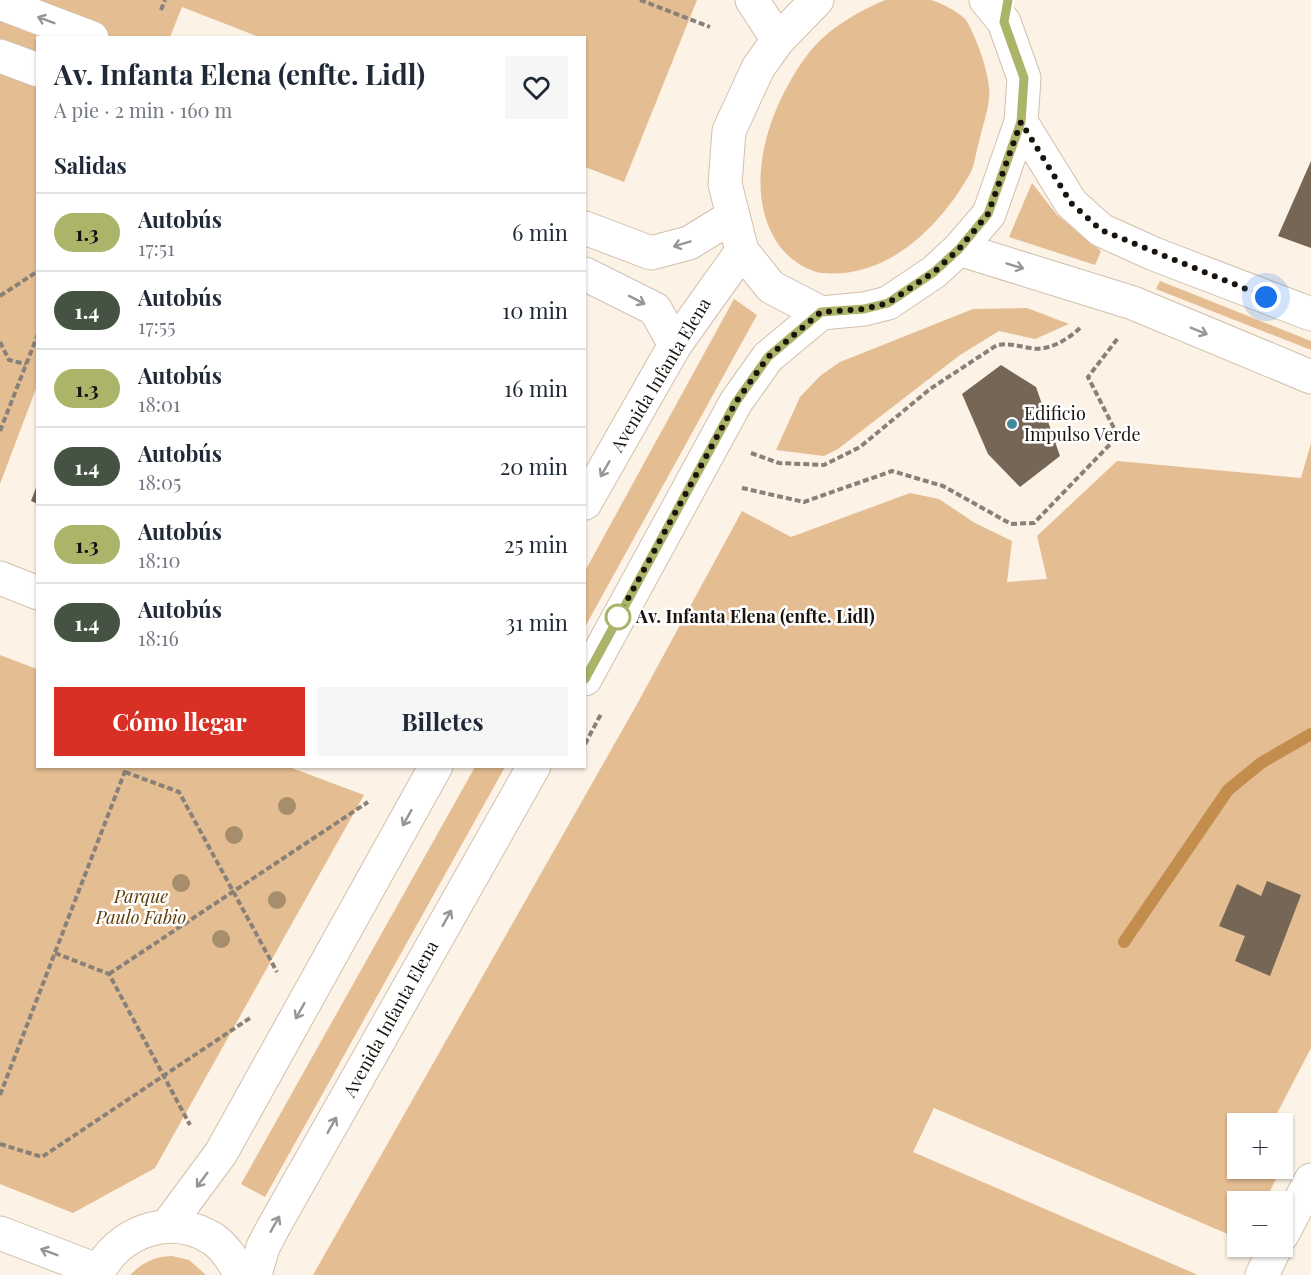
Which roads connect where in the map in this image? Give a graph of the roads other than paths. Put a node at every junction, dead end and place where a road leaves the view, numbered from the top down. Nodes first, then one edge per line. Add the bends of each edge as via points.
1 (752, 0) edge
2 (817, 0) edge
3 (0, 3) edge
4 (1000, 7) edge
5 (87, 36) edge
6 (778, 40) junction
7 (0, 56) edge
8 (36, 69) edge
9 (1021, 122) junction
10 (734, 216) junction
11 (586, 228) edge
12 (959, 249) junction
13 (742, 251) junction
14 (586, 274) edge
15 (821, 312) junction
16 (1311, 314) edge
17 (675, 345) junction
18 (1311, 377) edge
19 (586, 501) edge
20 (0, 578) edge
21 (36, 592) edge
22 (586, 677) edge
23 (435, 768) edge
24 (533, 768) edge
25 (1311, 1180) edge
26 (1293, 1214) edge
27 (167, 1226) junction
28 (0, 1233) edge
29 (1271, 1257) edge
30 (98, 1273) edge
31 (241, 1275) edge
32 (255, 1275) edge
33 (1262, 1275) edge

1 - 6 street
2 - 6 street
5 -> 3 street
4 - 9 street via 1024,78
6 - 10 street via 758,68 729,131 725,184
7 - 8 street
9 - 12 street via 988,214
9 - 16 street via 1071,203 1101,230
10 -> 11 street via 689,243 651,253
10 - 13 street
12 - 15 street via 934,272 888,303
12 -> 18 street via 1133,303
13 - 15 street via 771,287
13 - 17 street, Avenida Infanta Elena
14 -> 17 street via 656,309
15 - 22 street via 768,357 736,402
17 -> 19 street, Avenida Infanta Elena
20 - 21 street
23 -> 27 street via 221,1154
32 -> 24 street, Avenida Infanta Elena via 273,1228
25 - 26 street
27 - 30 street via 146,1229 126,1239 110,1252
27 - 31 street via 191,1229 213,1240 231,1256
30 -> 28 street
29 - 33 street

